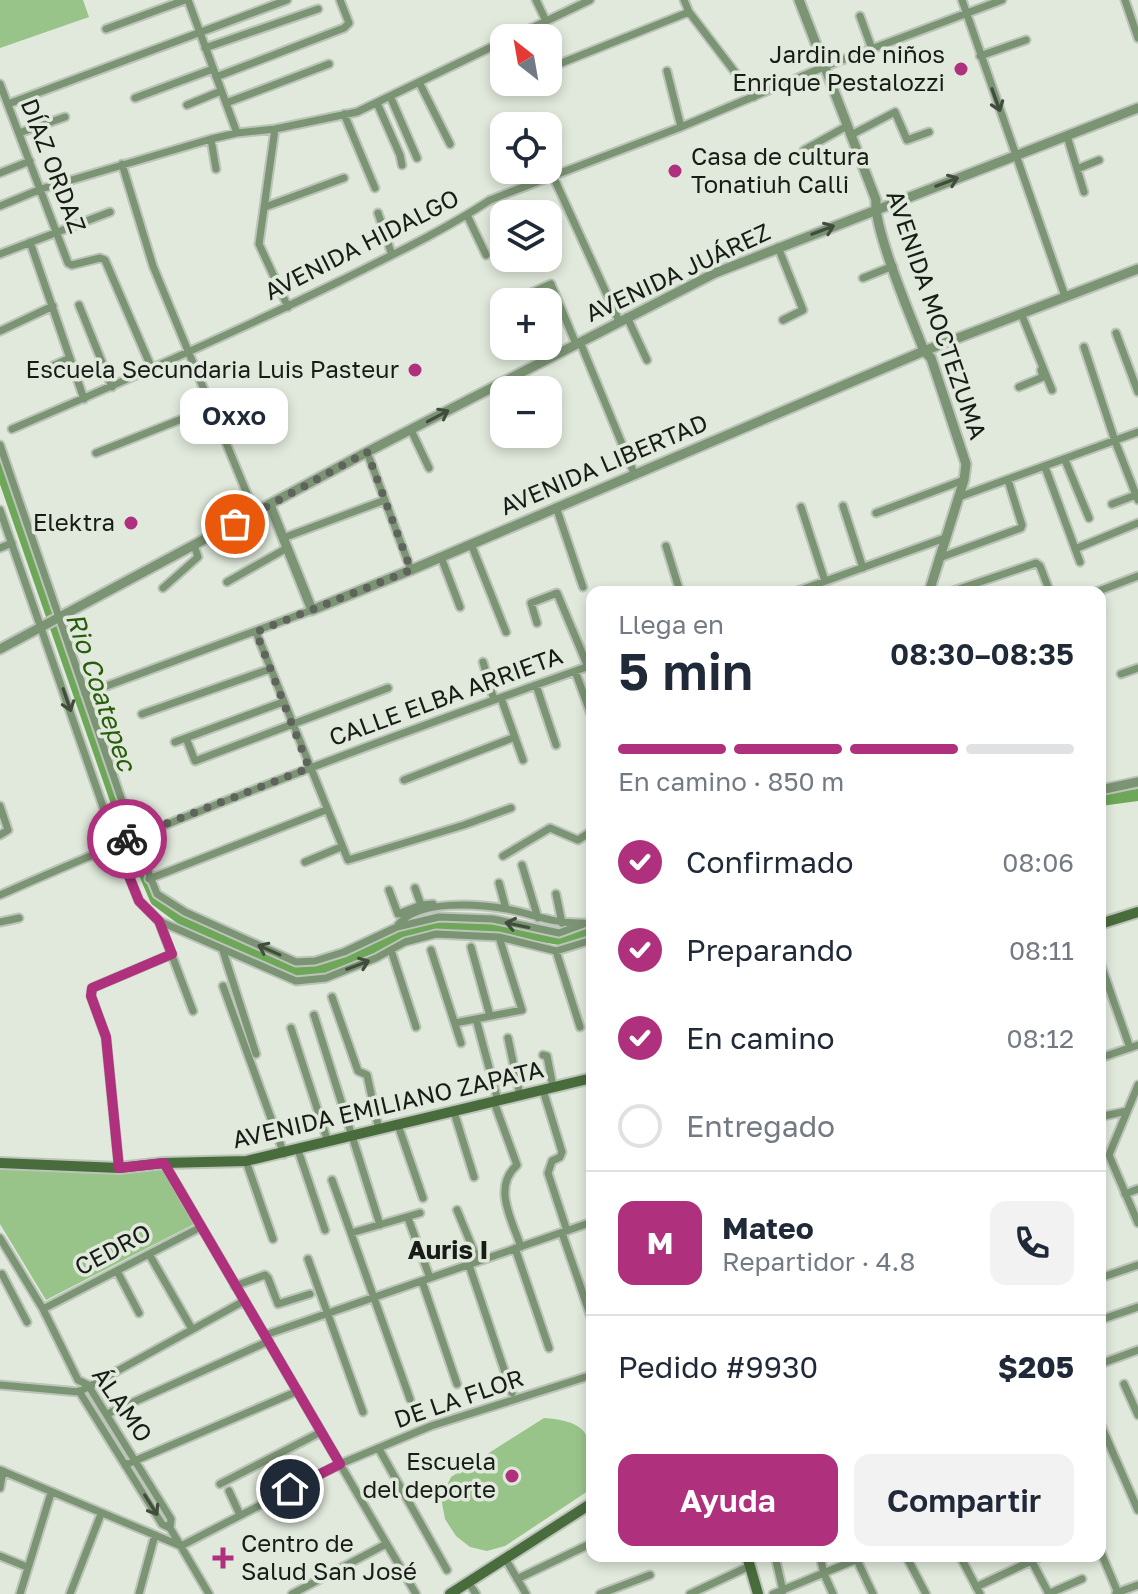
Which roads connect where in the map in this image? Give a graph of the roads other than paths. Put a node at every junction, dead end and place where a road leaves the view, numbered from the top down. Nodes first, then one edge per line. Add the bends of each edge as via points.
1 (186, 0) edge
2 (287, 0) edge
3 (340, 0) edge
4 (536, 0) edge
5 (590, 0) edge
6 (684, 0) edge
7 (799, 0) edge
8 (962, 0) edge
9 (1002, 0) edge
10 (1125, 0) edge
11 (318, 9) dead end
12 (689, 12) junction
13 (966, 13) junction
14 (860, 16) dead end
15 (546, 21) junction
16 (1135, 21) edge
17 (540, 24) edge
18 (106, 29) dead end
19 (200, 32) junction
20 (1138, 38) edge
21 (1026, 40) dead end
22 (205, 48) junction
23 (490, 48) edge
24 (872, 49) junction
25 (980, 56) junction
26 (562, 63) edge
27 (329, 64) dead end
28 (826, 66) junction
29 (667, 71) dead end
30 (215, 73) junction
31 (419, 82) junction
32 (0, 86) edge
33 (221, 91) junction
34 (390, 96) junction
35 (754, 97) junction
36 (135, 98) dead end
37 (226, 103) junction
38 (377, 103) junction
39 (187, 105) dead end
40 (9, 107) junction
41 (1138, 108) edge
42 (344, 114) junction
43 (0, 115) edge
44 (65, 117) dead end
45 (681, 127) junction
46 (275, 129) junction
47 (849, 131) junction
48 (929, 132) dead end
49 (19, 133) junction
50 (237, 133) junction
51 (1067, 136) junction
52 (211, 139) junction
53 (450, 144) dead end
54 (804, 150) dead end
55 (1016, 156) junction
56 (417, 158) dead end
57 (1099, 160) dead end
58 (30, 161) junction
59 (122, 164) junction
60 (402, 165) dead end
61 (216, 169) dead end
62 (1077, 169) junction
63 (0, 173) edge
64 (562, 173) edge
65 (344, 178) dead end
66 (532, 184) edge
67 (557, 184) edge
68 (375, 188) dead end
69 (41, 189) junction
70 (1084, 192) dead end
71 (0, 206) edge
72 (265, 207) junction
73 (875, 211) junction
74 (110, 212) dead end
75 (378, 213) dead end
76 (467, 215) junction
77 (57, 232) junction
78 (30, 242) junction
79 (778, 247) junction
80 (0, 254) edge
81 (392, 255) junction
82 (486, 255) dead end
83 (893, 266) junction
84 (1138, 269) edge
85 (863, 278) dead end
86 (1065, 296) junction
87 (79, 305) dead end
88 (53, 306) junction
89 (288, 307) junction
90 (562, 308) edge
91 (1021, 313) junction
92 (623, 319) junction
93 (783, 320) dead end
94 (0, 331) edge
95 (1116, 333) dead end
96 (578, 343) junction
97 (1084, 347) dead end
98 (189, 351) junction
99 (924, 351) junction
100 (70, 358) junction
101 (647, 360) dead end
102 (1039, 361) junction
103 (152, 369) junction
104 (38, 373) dead end
105 (519, 373) junction
106 (520, 376) edge
107 (112, 387) junction
108 (1019, 387) dead end
109 (1052, 390) dead end
110 (1138, 392) edge
111 (84, 399) junction
112 (212, 407) junction
113 (12, 429) dead end
114 (411, 430) junction
115 (1138, 433) edge
116 (1115, 441) junction
117 (0, 445) edge
118 (367, 452) junction
119 (96, 453) dead end
120 (1065, 460) junction
121 (1045, 467) junction
122 (429, 468) dead end
123 (634, 473) junction
124 (964, 480) junction
125 (1008, 480) junction
126 (959, 497) junction
127 (1137, 497) edge
128 (385, 500) junction
129 (1112, 504) dead end
130 (270, 505) junction
131 (843, 506) dead end
132 (556, 507) junction
133 (801, 507) dead end
134 (0, 510) edge
135 (255, 513) junction
136 (876, 513) dead end
137 (1089, 518) dead end
138 (1138, 523) edge
139 (945, 538) junction
140 (12, 543) junction
141 (285, 543) junction
142 (471, 544) junction
143 (194, 545) junction
144 (666, 546) dead end
145 (0, 548) edge
146 (1075, 549) junction
147 (441, 557) junction
148 (939, 558) junction
149 (1080, 562) dead end
150 (863, 568) junction
151 (411, 570) junction
152 (1138, 576) edge
153 (825, 581) junction
154 (227, 582) dead end
155 (679, 586) edge
156 (811, 586) edge
157 (931, 586) edge
158 (968, 586) edge
159 (1048, 586) edge
160 (583, 587) dead end
161 (163, 588) dead end
162 (1106, 588) edge
163 (460, 607) dead end
164 (312, 610) junction
165 (51, 621) junction
166 (537, 623) dead end
167 (256, 632) junction
168 (506, 632) dead end
169 (0, 649) edge
170 (586, 657) edge
171 (483, 662) dead end
172 (586, 667) edge
173 (1138, 668) edge
174 (270, 669) junction
175 (575, 671) junction
176 (1121, 674) dead end
177 (536, 685) junction
178 (388, 688) dead end
179 (85, 694) junction
180 (498, 699) junction
181 (586, 701) edge
182 (283, 702) junction
183 (142, 714) dead end
184 (291, 724) junction
185 (515, 737) junction
186 (186, 738) junction
187 (175, 742) dead end
188 (556, 745) dead end
189 (523, 760) dead end
190 (309, 768) junction
191 (404, 780) dead end
192 (1138, 782) edge
193 (1106, 789) edge
194 (511, 808) dead end
195 (326, 810) junction
196 (1, 811) edge
197 (0, 835) edge
198 (586, 835) edge
199 (133, 837) junction
200 (117, 843) junction
201 (341, 847) junction
202 (503, 856) dead end
203 (305, 862) dead end
204 (522, 865) dead end
205 (149, 879) junction
206 (499, 883) dead end
207 (415, 888) dead end
208 (389, 890) dead end
209 (556, 894) dead end
210 (0, 895) edge
211 (439, 904) junction
212 (421, 905) junction
213 (506, 909) junction
214 (1138, 912) edge
215 (19, 918) dead end
216 (538, 918) junction
217 (159, 921) junction
218 (0, 922) edge
219 (586, 922) edge
220 (1106, 922) edge
221 (562, 923) junction
222 (586, 923) edge
223 (397, 927) junction
224 (499, 937) junction
225 (586, 942) edge
226 (471, 947) dead end
227 (391, 950) junction
228 (431, 950) dead end
229 (223, 951) junction
230 (556, 951) junction
231 (172, 954) junction
232 (1106, 977) edge
233 (223, 986) dead end
234 (332, 997) dead end
235 (193, 1011) dead end
236 (314, 1015) dead end
237 (490, 1016) junction
238 (476, 1019) junction
239 (455, 1023) junction
240 (416, 1027) dead end
241 (580, 1027) dead end
242 (291, 1028) dead end
243 (508, 1038) dead end
244 (461, 1043) dead end
245 (1134, 1046) edge
246 (256, 1054) dead end
247 (543, 1055) dead end
248 (1106, 1056) edge
249 (586, 1080) edge
250 (1138, 1085) edge
251 (548, 1089) junction
252 (520, 1095) junction
253 (1136, 1095) edge
254 (496, 1102) junction
255 (1127, 1111) junction
256 (454, 1112) junction
257 (1106, 1113) edge
258 (398, 1125) junction
259 (379, 1130) junction
260 (351, 1136) junction
261 (328, 1142) junction
262 (298, 1150) junction
263 (284, 1154) junction
264 (246, 1161) junction
265 (0, 1163) edge
266 (164, 1163) junction
267 (119, 1168) junction
268 (474, 1177) dead end
269 (332, 1180) dead end
270 (1138, 1189) edge
271 (1125, 1194) junction
272 (423, 1198) dead end
273 (457, 1210) dead end
274 (420, 1213) dead end
275 (408, 1218) junction
276 (1138, 1223) edge
277 (586, 1224) edge
278 (380, 1225) junction
279 (201, 1227) junction
280 (325, 1230) dead end
281 (564, 1232) junction
282 (351, 1233) junction
283 (0, 1238) edge
284 (273, 1239) dead end
285 (518, 1248) junction
286 (149, 1254) junction
287 (308, 1259) dead end
288 (478, 1261) junction
289 (469, 1265) junction
290 (1138, 1265) edge
291 (117, 1271) junction
292 (1, 1274) edge
293 (22, 1276) junction
294 (1106, 1276) edge
295 (426, 1280) junction
296 (235, 1286) junction
297 (310, 1294) dead end
298 (376, 1297) junction
299 (244, 1301) junction
300 (586, 1301) edge
301 (1138, 1307) edge
302 (43, 1309) junction
303 (328, 1312) junction
304 (139, 1313) dead end
305 (1106, 1318) edge
306 (27, 1322) dead end
307 (192, 1329) junction
308 (267, 1338) junction
309 (549, 1348) dead end
310 (1138, 1350) edge
311 (1106, 1362) edge
312 (586, 1377) edge
313 (78, 1380) junction
314 (457, 1384) dead end
315 (1124, 1384) dead end
316 (0, 1385) edge
317 (88, 1385) junction
318 (298, 1391) junction
319 (79, 1392) junction
320 (512, 1393) dead end
321 (410, 1399) dead end
322 (363, 1412) dead end
323 (107, 1414) junction
324 (1138, 1415) edge
325 (321, 1432) junction
326 (1106, 1437) edge
327 (1111, 1448) junction
328 (379, 1449) junction
329 (1106, 1450) edge
330 (136, 1460) junction
331 (340, 1464) junction
332 (125, 1465) junction
333 (1, 1471) edge
334 (1138, 1478) edge
335 (1127, 1483) junction
336 (220, 1484) dead end
337 (0, 1488) edge
338 (229, 1491) dead end
339 (51, 1493) junction
340 (586, 1507) edge
341 (1138, 1510) edge
342 (101, 1514) junction
343 (240, 1515) junction
344 (170, 1528) junction
345 (155, 1535) junction
346 (386, 1544) junction
347 (181, 1546) junction
348 (586, 1546) edge
349 (0, 1556) edge
350 (505, 1558) junction
351 (746, 1562) edge
352 (748, 1562) edge
353 (777, 1562) edge
354 (821, 1562) edge
355 (852, 1562) edge
356 (862, 1562) edge
357 (909, 1562) edge
358 (963, 1562) edge
359 (1024, 1562) edge
360 (1032, 1562) edge
361 (1104, 1562) edge
362 (27, 1567) junction
363 (447, 1570) dead end
364 (824, 1574) junction
365 (650, 1575) dead end
366 (517, 1579) junction
367 (1082, 1579) dead end
368 (468, 1582) junction
369 (1133, 1589) edge
370 (788, 1591) edge
371 (978, 1591) edge
372 (205, 1592) edge
373 (1116, 1593) edge
374 (20, 1594) edge
375 (70, 1594) edge
376 (139, 1594) edge
377 (292, 1594) edge
378 (416, 1594) edge
379 (450, 1594) edge
380 (476, 1594) edge
381 (526, 1594) edge
382 (600, 1594) edge
383 (690, 1594) edge
384 (758, 1594) edge
385 (773, 1594) edge
386 (833, 1594) edge
387 (873, 1594) edge
388 (926, 1594) edge
389 (1049, 1594) edge

1 - 18 street
1 - 19 street
2 - 19 street
3 - 30 street via 349,23 344,28
4 - 15 street
5 - 15 street
6 - 12 street
7 - 28 street, AVENIDA MOCTEZUMA
8 - 13 street
9 - 13 street, AVENIDA HIDALGO
10 - 16 street
11 - 22 street
12 - 26 street
12 - 35 street
13 - 24 street, AVENIDA HIDALGO
13 - 25 street
14 - 24 street
15 - 17 street
16 - 20 street
19 - 22 street
19 - 40 street
21 - 25 street
22 - 30 street
23 - 31 street
24 - 28 street, AVENIDA HIDALGO
25 -> 55 street
27 - 37 street
28 - 35 street, AVENIDA HIDALGO
28 - 47 street, AVENIDA MOCTEZUMA
29 - 45 street
30 - 33 street
30 - 36 street
31 - 34 street
31 - 53 street
32 - 40 street, DÍAZ ORDAZ
33 - 37 street
33 - 39 street
34 - 38 street
34 - 56 street
35 - 45 street, AVENIDA HIDALGO
37 - 50 street
38 - 42 street
38 - 60 street
40 - 43 street
40 - 49 street, DÍAZ ORDAZ
41 - 51 street, AVENIDA JUÁREZ
42 - 46 street
42 - 68 street
44 - 49 street
45 - 64 street, AVENIDA HIDALGO
46 - 50 street
46 - 72 street
47 - 48 street via 895,112 907,140
47 - 54 street
47 - 73 street, AVENIDA MOCTEZUMA via 876,200
49 - 58 street, DÍAZ ORDAZ
50 - 52 street
51 - 55 street, AVENIDA JUÁREZ
51 - 62 street
52 - 59 street
52 - 61 street
73 -> 55 street, AVENIDA JUÁREZ
55 - 86 street
57 - 62 street
58 - 63 street
58 - 69 street, DÍAZ ORDAZ
59 - 69 street
59 - 98 street via 153,266
62 - 70 street
65 - 72 street
66 - 76 street, AVENIDA HIDALGO
67 - 92 street
69 - 71 street
69 - 77 street, DÍAZ ORDAZ
72 - 89 street via 259,244
79 -> 73 street, AVENIDA JUÁREZ
73 - 83 street, AVENIDA MOCTEZUMA
74 - 77 street
75 - 81 street
76 - 81 street, AVENIDA HIDALGO
76 - 82 street
77 - 78 street
77 - 103 street, DÍAZ ORDAZ via 68,263 105,260
78 - 80 street
78 - 88 street
79 - 92 street, AVENIDA JUÁREZ
79 - 93 street via 803,310
81 - 89 street, AVENIDA HIDALGO
83 - 85 street
83 - 99 street, AVENIDA MOCTEZUMA
84 - 86 street, AVENIDA LIBERTAD
86 - 91 street, AVENIDA LIBERTAD
87 - 107 street
88 - 94 street
88 - 100 street
89 - 98 street, AVENIDA HIDALGO
90 - 96 street
91 - 99 street, AVENIDA LIBERTAD
91 - 102 street
92 - 96 street, AVENIDA JUÁREZ
92 - 101 street
95 - 110 street
96 - 105 street, AVENIDA JUÁREZ
96 - 123 street
97 - 116 street
98 - 103 street, AVENIDA HIDALGO
98 - 112 street
99 - 123 street, AVENIDA LIBERTAD
99 - 124 street, AVENIDA MOCTEZUMA via 931,358 966,464
100 - 104 street
100 - 111 street
102 - 108 street via 1043,377
102 - 109 street
103 - 107 street, AVENIDA HIDALGO
105 - 106 street
114 -> 105 street, AVENIDA JUÁREZ
107 - 111 street, AVENIDA HIDALGO
111 - 113 street, AVENIDA HIDALGO
112 - 119 street
112 - 135 street
114 - 118 street, AVENIDA JUÁREZ
114 - 122 street
115 - 116 street
116 - 120 street
116 - 127 street
117 - 165 street
118 - 128 street
118 - 130 street, AVENIDA JUÁREZ
120 - 121 street
120 - 137 street
121 - 125 street
121 - 146 street
123 - 132 street, AVENIDA LIBERTAD
124 - 126 street
124 - 136 street
125 - 126 street
125 - 148 street via 1021,528
126 - 139 street
127 - 129 street
128 - 141 street
128 - 151 street
130 - 135 street, AVENIDA JUÁREZ
130 - 141 street
131 - 150 street
132 - 142 street, AVENIDA LIBERTAD
132 - 160 street
133 - 153 street
134 - 140 street
135 - 143 street, AVENIDA JUÁREZ
138 - 146 street
139 - 148 street
139 - 150 street
140 - 145 street
140 - 165 street
141 - 154 street
141 - 164 street
142 - 147 street, AVENIDA LIBERTAD
142 - 168 street
143 - 161 street via 198,557
143 - 165 street, AVENIDA JUÁREZ
144 - 155 street
146 - 149 street
147 - 151 street, AVENIDA LIBERTAD
147 - 163 street
148 - 157 street
150 - 153 street
151 - 164 street, AVENIDA LIBERTAD
152 - 162 street
153 - 156 street
158 - 159 street via 1036,563
164 - 167 street, AVENIDA LIBERTAD
165 - 169 street, AVENIDA JUÁREZ
165 - 179 street
165 -> 200 street
166 - 170 street via 531,603 557,593
167 - 174 street
167 - 179 street, AVENIDA LIBERTAD
171 - 180 street
172 - 175 street, CALLE ELBA ARRIETA
173 - 176 street
174 - 182 street
174 - 183 street
175 - 177 street, CALLE ELBA ARRIETA
175 - 181 street
177 - 180 street, CALLE ELBA ARRIETA
177 - 188 street
178 - 184 street
179 - 199 street
180 - 185 street
180 - 190 street, CALLE ELBA ARRIETA
182 - 184 street
182 - 186 street
184 - 186 street via 195,761
184 - 190 street
185 - 189 street
185 - 191 street
186 - 187 street
190 - 195 street
190 - 199 street, CALLE ELBA ARRIETA
192 - 193 street
194 - 201 street via 348,860
195 - 201 street
195 - 205 street
196 - 197 street via 9,826
198 - 202 street via 578,840 550,828
199 - 200 street, CALLE ELBA ARRIETA
199 - 205 street
200 - 210 street, CALLE ELBA ARRIETA
200 - 217 street via 139,901
201 - 203 street
204 - 216 street
223 -> 205 street via 344,952 296,962 185,912 157,894
206 - 213 street
207 - 212 street
208 - 212 street via 398,914
209 - 221 street
211 - 212 street
211 - 213 street
211 - 223 street via 403,919
213 - 216 street
214 - 220 main road
215 - 218 street
216 - 221 street
217 - 229 street
217 - 231 street
219 - 221 street
222 -> 223 street via 559,933 493,919 439,917
224 - 227 street via 436,934
224 - 230 street
224 - 237 street via 522,1010
225 - 230 street
226 - 237 street
229 -> 227 street via 296,981 326,978
227 - 240 street
228 - 239 street
229 - 246 street
230 - 241 street
231 - 235 street
231 - 267 street via 92,988 106,1037
232 - 245 street
233 - 263 street
234 - 259 street via 358,1071 367,1075
236 - 260 street
237 - 238 street
238 - 239 street
238 - 254 street
239 - 244 street
242 - 261 street
243 - 252 street
245 - 248 street
247 - 251 street
249 - 251 main road, AVENIDA EMILIANO ZAPATA
250 - 253 street
251 - 252 main road, AVENIDA EMILIANO ZAPATA
251 - 281 street via 562,1152 548,1173
252 - 254 main road, AVENIDA EMILIANO ZAPATA
253 - 255 street
254 - 256 main road, AVENIDA EMILIANO ZAPATA
254 - 285 street via 517,1165 510,1171 504,1195
255 - 257 street
255 - 271 street via 1109,1155
256 - 258 main road, AVENIDA EMILIANO ZAPATA
256 - 268 street
258 - 259 main road, AVENIDA EMILIANO ZAPATA
258 - 272 street
259 - 260 main road, AVENIDA EMILIANO ZAPATA
260 - 261 main road, AVENIDA EMILIANO ZAPATA
260 - 278 street
261 - 262 main road, AVENIDA EMILIANO ZAPATA
262 - 263 main road, AVENIDA EMILIANO ZAPATA
262 - 280 street
263 - 264 main road, AVENIDA EMILIANO ZAPATA
264 - 266 main road, AVENIDA EMILIANO ZAPATA
264 - 284 street
265 - 267 main road, AVENIDA EMILIANO ZAPATA
266 - 267 main road, AVENIDA EMILIANO ZAPATA
266 - 279 street
269 - 282 street
270 - 271 street
271 - 276 street
273 - 288 street
274 - 275 street
275 - 278 street
275 - 295 street
277 - 281 street
278 - 282 street
279 - 286 street, CEDRO
279 - 296 street
281 - 285 street
281 - 300 street
282 - 298 street
283 - 293 street, ÁLAMO
285 - 288 street
285 - 309 street
286 - 291 street, CEDRO
286 - 307 street
287 - 303 street
288 - 289 street
289 - 295 street
289 - 320 street
290 - 294 street
291 - 302 street, CEDRO
291 - 304 street
292 - 293 street
292 - 306 street
293 - 302 street, ÁLAMO
295 - 298 street
295 - 314 street
296 - 297 street via 267,1275 278,1304
296 - 299 street
298 - 303 street
298 - 321 street
299 - 307 street
299 - 308 street
301 - 305 street
302 - 313 street, ÁLAMO
303 - 308 street
303 - 322 street
307 - 317 street
308 - 318 street
308 - 323 street
310 - 311 street
312 - 328 street, DE LA FLOR via 431,1426
313 - 317 street, ÁLAMO
313 - 319 street
315 - 324 street
316 - 319 street
317 - 319 street
317 - 323 street, ÁLAMO
318 - 325 street
318 - 330 street
319 - 332 street
323 - 330 street, ÁLAMO
325 - 331 street
325 - 336 street
326 - 327 street
327 - 329 street
327 - 335 street
328 - 331 street, DE LA FLOR
328 - 363 street
330 - 332 street
330 - 344 street, ÁLAMO via 171,1519
331 - 343 street, DE LA FLOR
331 - 346 street
332 -> 344 street via 162,1524
333 - 337 street
333 - 339 street
334 - 335 street
335 - 341 street
338 - 343 street
339 - 342 street
339 - 362 street
340 - 350 main road
342 - 345 street
342 - 375 street
343 - 347 street, DE LA FLOR
344 - 347 street, ÁLAMO
345 - 347 street
345 - 376 street
346 - 377 street
346 - 378 street
347 - 372 street, ÁLAMO
348 - 366 street
349 - 362 street
350 - 366 street
350 - 368 main road
351 - 383 street
352 - 384 main road
353 - 370 street
354 - 364 street
355 - 364 street
356 - 387 street
357 - 388 street
358 - 371 street
359 - 371 street
360 - 389 street
361 - 373 street
362 - 374 street
364 - 370 street
364 - 386 street
365 - 382 street
366 - 381 street
367 - 389 street
368 - 379 main road
368 - 380 street
369 - 373 street
370 - 385 street

